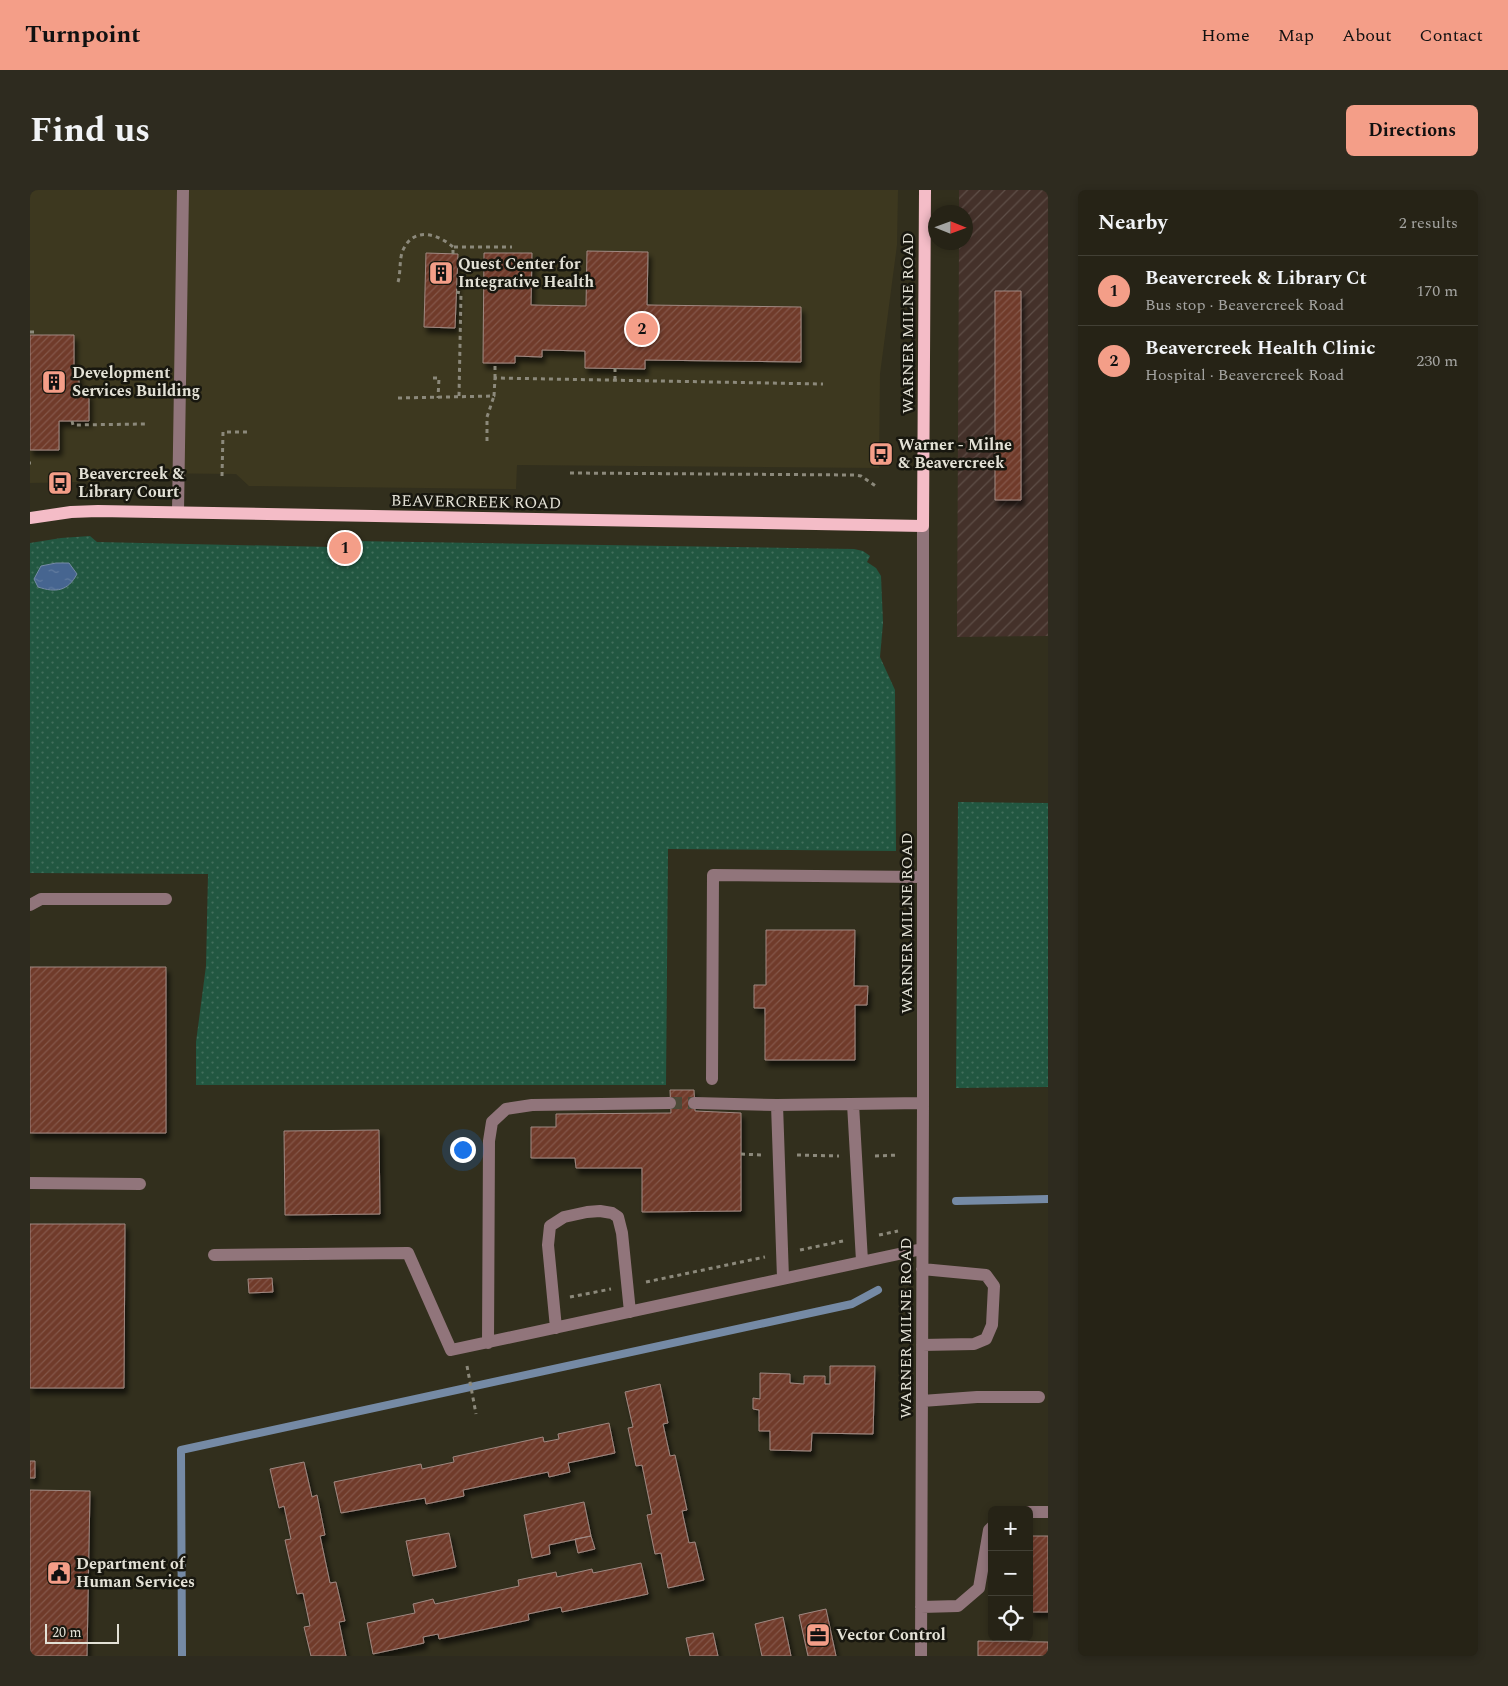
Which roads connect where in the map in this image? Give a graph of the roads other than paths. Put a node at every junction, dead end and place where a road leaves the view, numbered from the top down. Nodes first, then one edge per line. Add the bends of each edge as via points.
1 (183, 190) edge
2 (925, 190) edge
3 (178, 512) junction
4 (30, 518) edge
5 (923, 526) junction
6 (923, 877) junction
7 (166, 899) dead end
8 (30, 905) edge
9 (712, 1079) dead end
10 (670, 1103) tunnel mouth
11 (694, 1103) tunnel mouth
12 (923, 1103) junction
13 (853, 1104) junction
14 (777, 1105) junction
15 (30, 1183) edge
16 (140, 1184) dead end
17 (922, 1249) junction
18 (214, 1255) dead end
19 (862, 1261) junction
20 (922, 1270) junction
21 (784, 1278) junction
22 (630, 1312) junction
23 (556, 1328) junction
24 (488, 1343) junction
25 (922, 1345) junction
26 (1039, 1397) dead end
27 (922, 1401) junction
28 (1033, 1512) edge
29 (1048, 1512) edge
30 (988, 1536) edge
31 (921, 1607) junction
32 (921, 1656) edge

1 - 3 street
2 - 5 main road, WARNER MILNE ROAD
3 - 4 main road, BEAVERCREEK ROAD via 80,511
3 - 5 main road, BEAVERCREEK ROAD
5 - 6 street, WARNER MILNE ROAD
6 - 9 street via 713,875
6 - 12 street, WARNER MILNE ROAD
7 - 8 street via 41,899
10 - 24 street via 532,1105 506,1109 492,1122 489,1141
11 - 14 street
12 - 13 street
12 - 17 street, WARNER MILNE ROAD
13 - 14 street
13 - 19 street
14 - 21 street
15 - 16 street
17 - 19 street
17 - 20 street, WARNER MILNE ROAD
18 - 24 street via 408,1253 451,1350
19 - 21 street
20 - 25 street, WARNER MILNE ROAD
20 - 25 street via 986,1275 994,1286 992,1325 986,1339 974,1344
21 - 22 street
22 - 23 street
22 - 23 street via 618,1217 600,1211 572,1214 550,1226 548,1245
23 - 24 street
25 - 27 street, WARNER MILNE ROAD
26 - 27 street via 977,1396
27 - 31 street, WARNER MILNE ROAD
28 - 29 street
30 - 31 street via 980,1588 958,1606
31 - 32 street, WARNER MILNE ROAD

